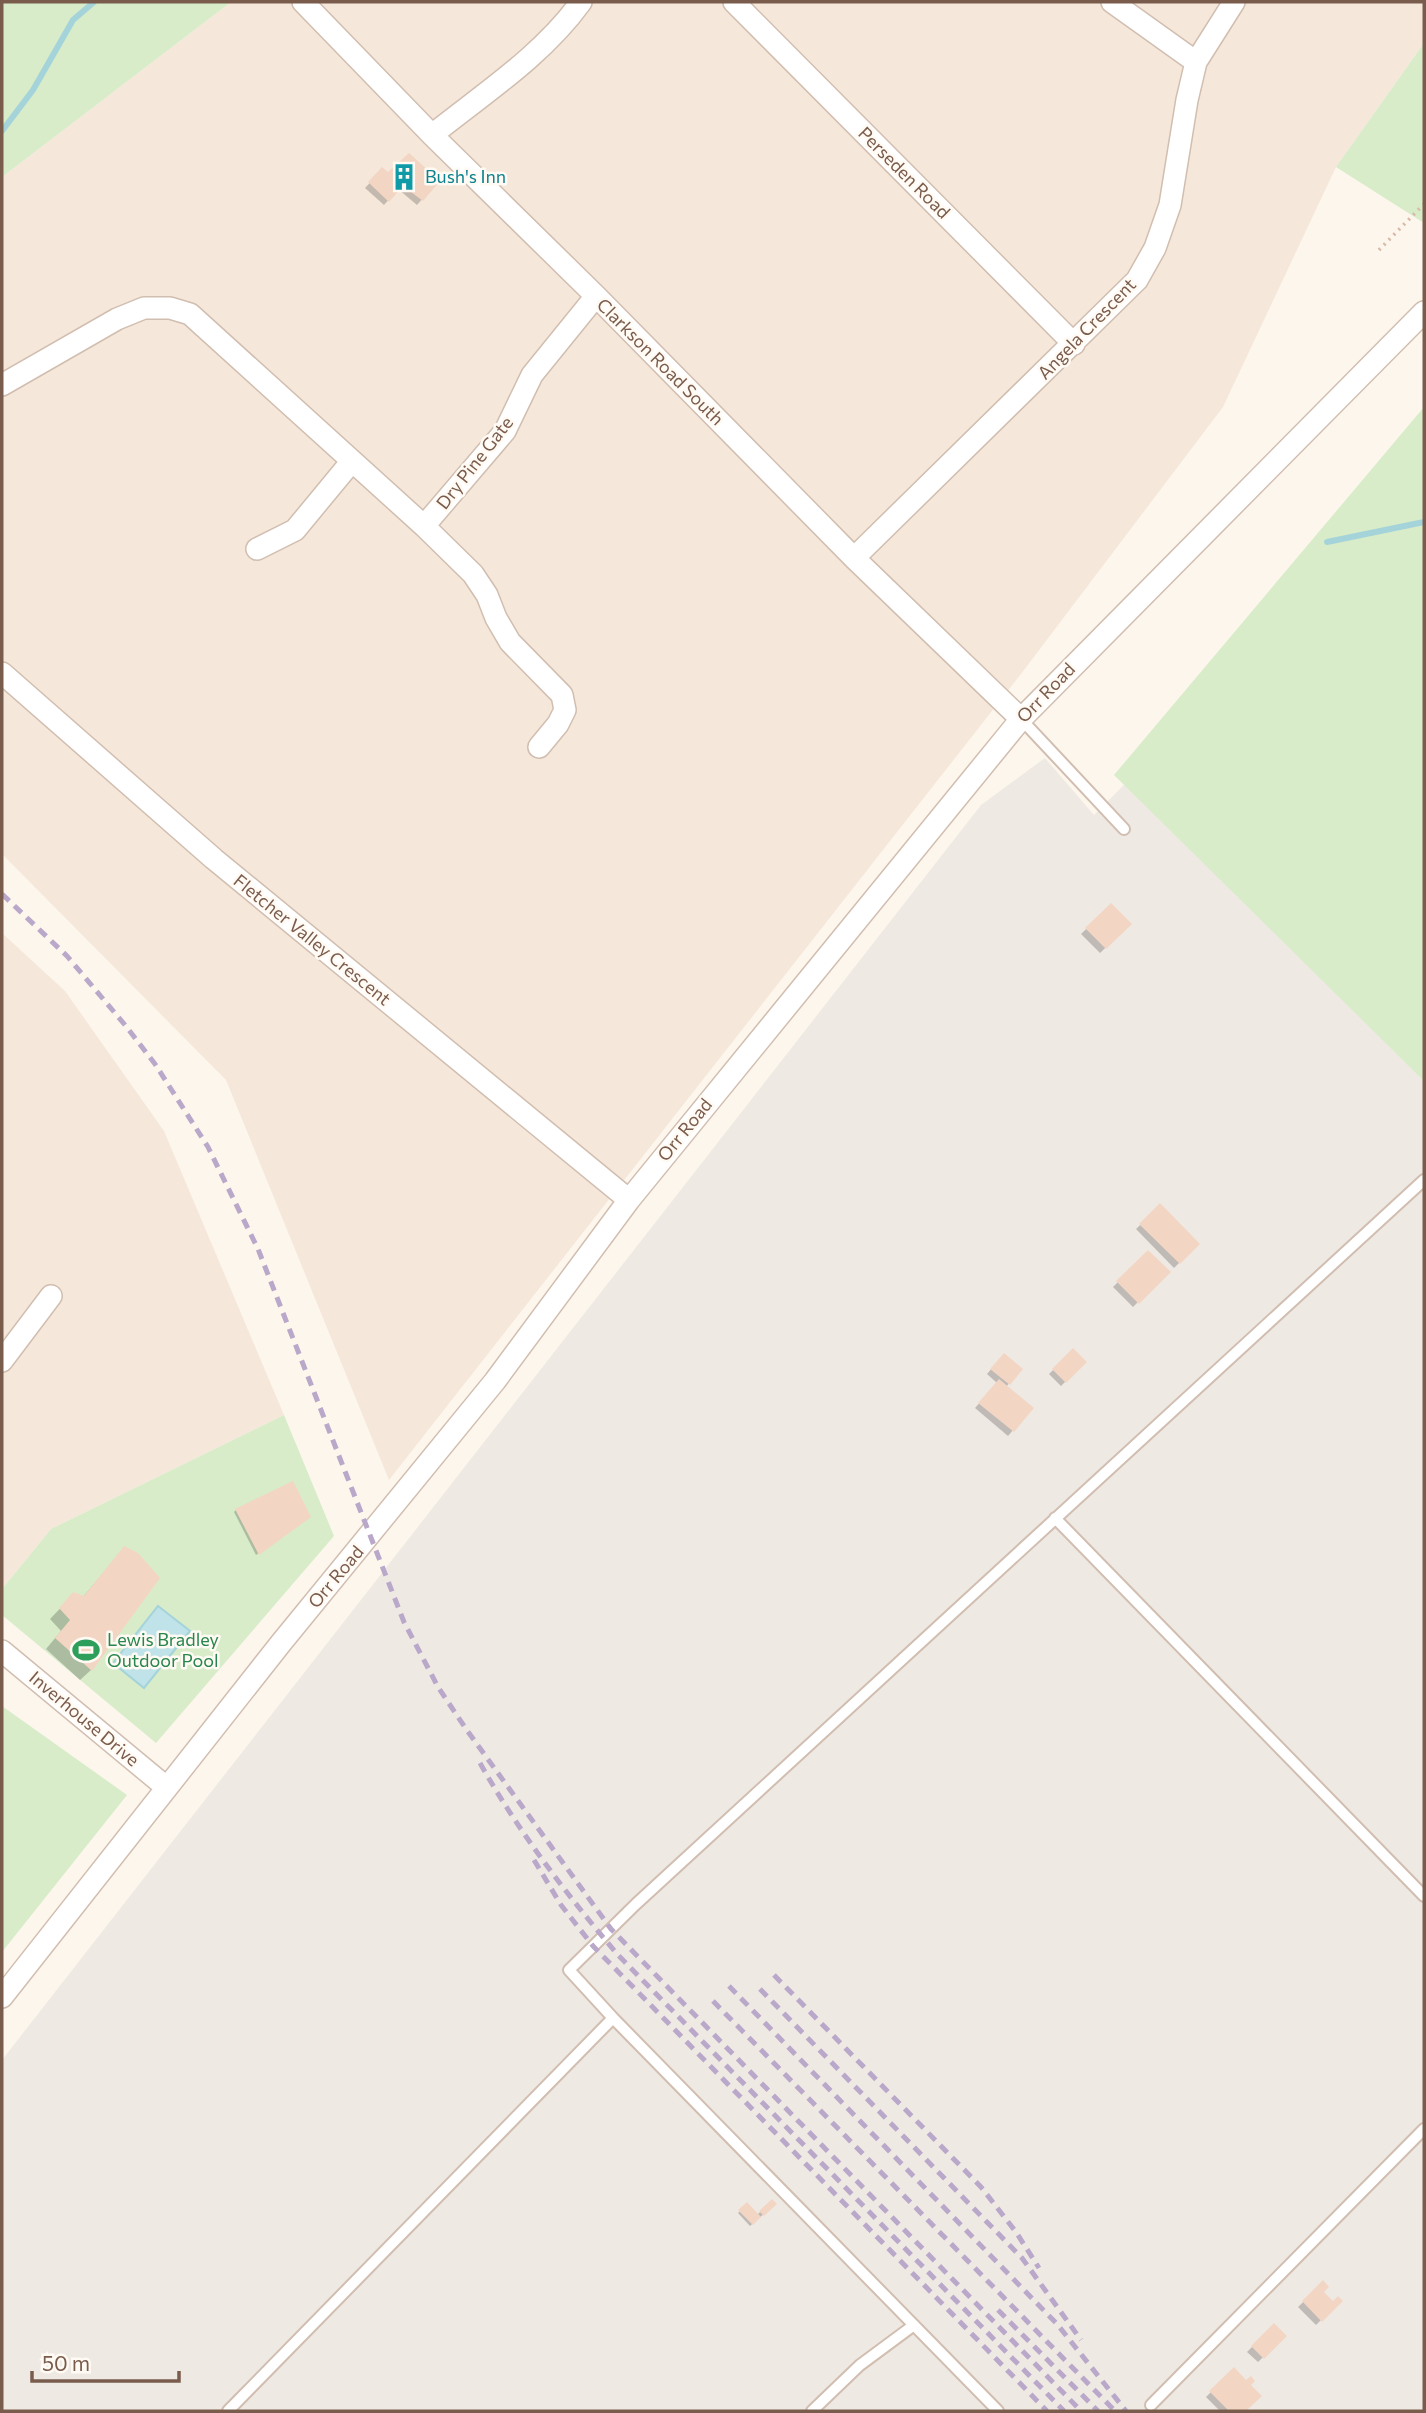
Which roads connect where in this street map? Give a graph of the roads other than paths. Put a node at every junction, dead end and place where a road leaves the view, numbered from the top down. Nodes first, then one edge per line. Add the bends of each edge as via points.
1 (303, 2) edge
2 (581, 2) edge
3 (734, 2) edge
4 (1112, 2) edge
5 (1234, 2) edge
6 (1196, 62) junction
7 (432, 135) junction
8 (596, 296) junction
9 (1424, 312) edge
10 (1074, 344) junction
11 (2, 385) edge
12 (352, 461) junction
13 (424, 526) junction
14 (257, 549) dead end
15 (854, 558) junction
16 (2, 673) edge
17 (1021, 719) junction
18 (539, 747) dead end
19 (1124, 830) dead end
20 (1424, 1180) edge
21 (629, 1199) junction
22 (51, 1296) dead end
23 (2, 1361) edge
24 (1055, 1518) junction
25 (2, 1650) edge
26 (166, 1787) junction
27 (1424, 1896) edge
28 (2, 1997) edge
29 (612, 2018) junction
30 (1424, 2129) edge
31 (914, 2325) junction
32 (1151, 2405) dead end
33 (228, 2411) edge
34 (812, 2411) edge
35 (998, 2411) edge

1 - 7 street, Clarkson Road South
2 - 7 street via 540,48
3 - 10 street, Perseden Road
4 - 6 street
5 - 6 street, Angela Crescent
6 - 10 street, Angela Crescent via 1170,205 1155,248 1137,280
7 - 8 street, Clarkson Road South
8 - 13 street, Dry Pine Gate via 532,376 505,431
8 - 15 street, Clarkson Road South
9 - 17 street, Orr Road
10 - 15 street, Angela Crescent
11 - 12 street via 117,319 144,308 170,308 190,314
12 - 13 street
12 - 14 street via 295,530
13 - 18 street via 473,574 510,642 562,695 565,710
15 - 17 street, Clarkson Road South
16 - 21 street, Fletcher Valley Crescent via 214,859
17 - 19 lane
17 - 21 street, Orr Road
20 - 24 lane
21 - 26 street, Orr Road via 495,1381
22 - 23 street
24 - 27 lane
24 - 29 lane via 569,1970
25 - 26 street, Inverhouse Drive
26 - 28 street, Orr Road
29 - 31 lane
29 - 33 lane
30 - 32 lane
31 - 34 lane via 860,2365
31 - 35 lane

